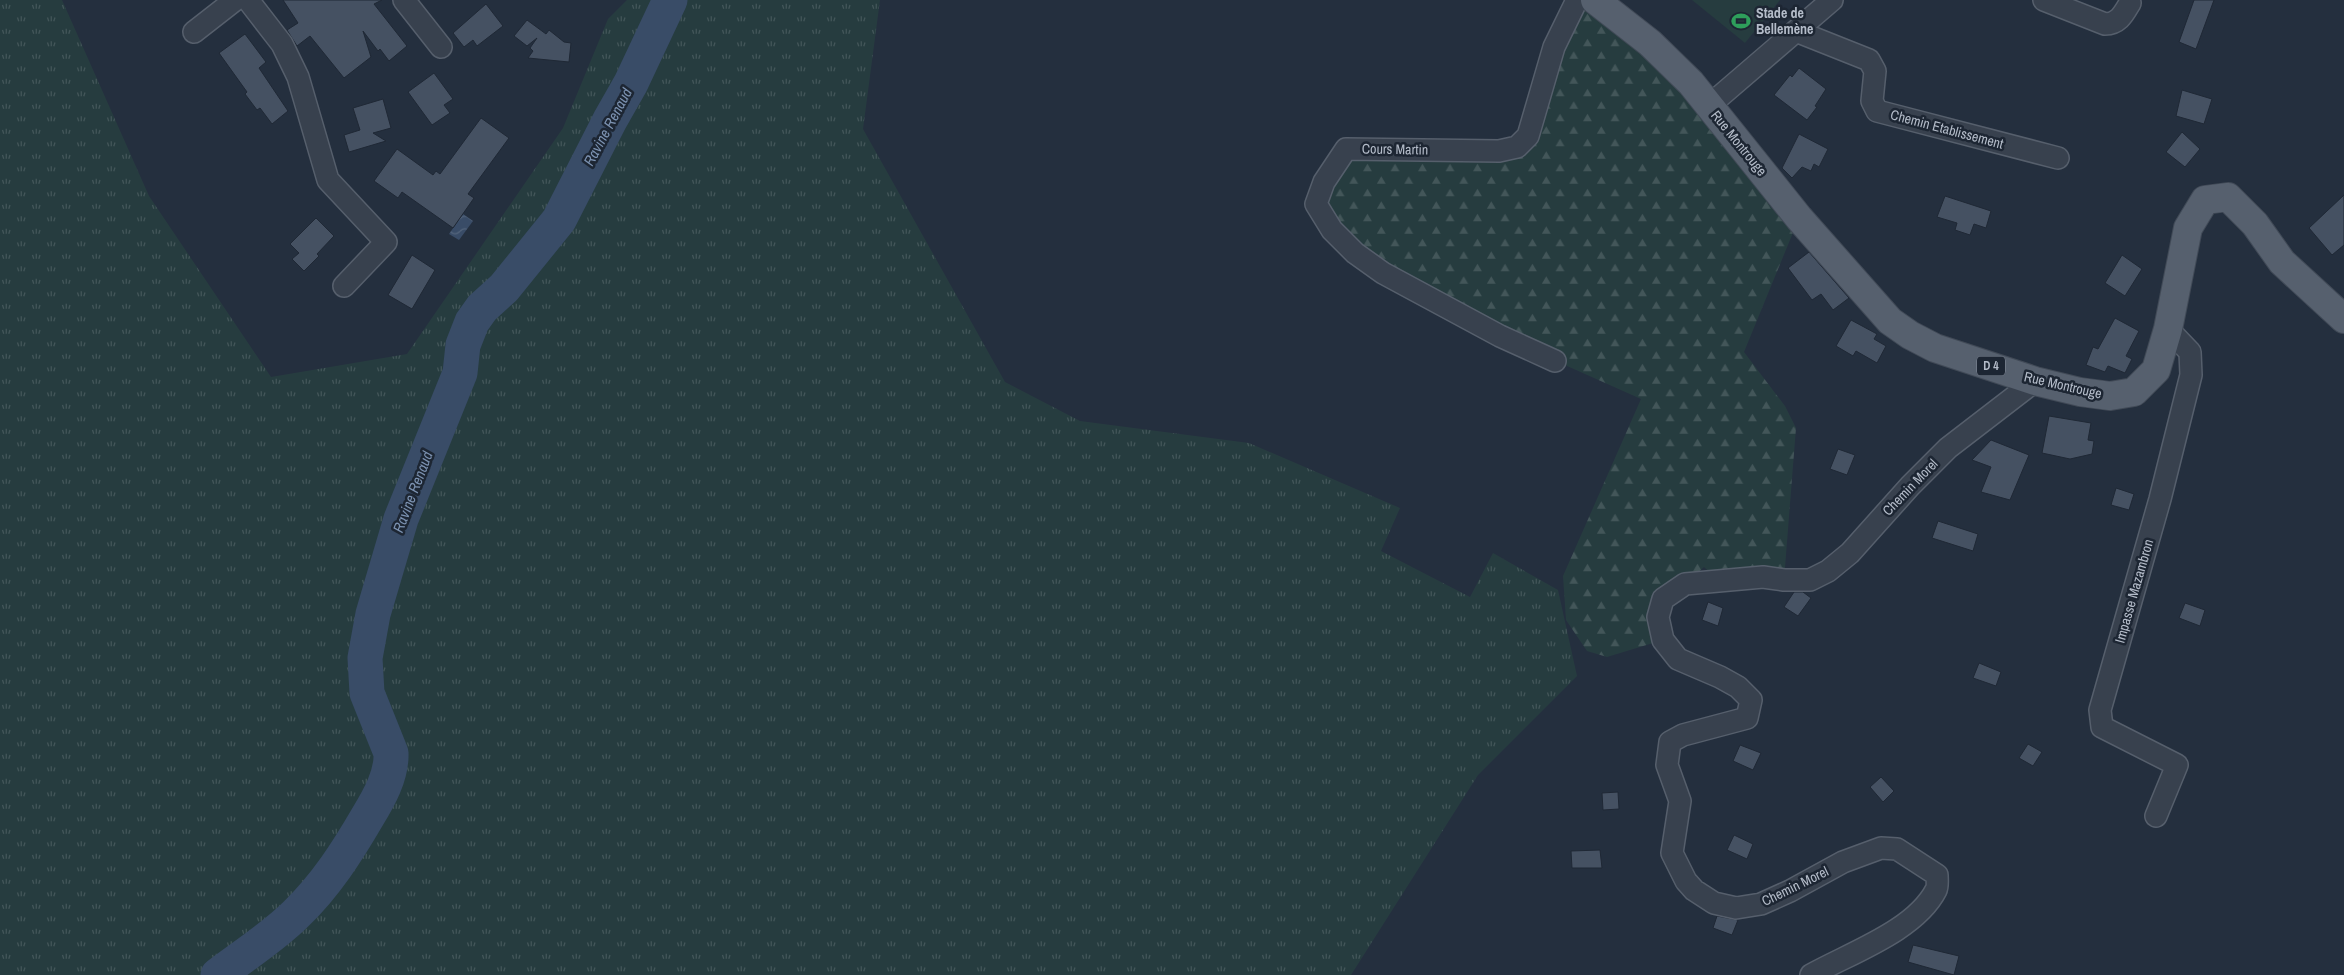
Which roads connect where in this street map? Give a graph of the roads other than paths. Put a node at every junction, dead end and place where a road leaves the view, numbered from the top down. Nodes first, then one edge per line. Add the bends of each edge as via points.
1 (235, 0) edge
2 (248, 0) edge
3 (1577, 0) edge
4 (1595, 0) edge
5 (1832, 0) edge
6 (2044, 0) edge
7 (2130, 3) dead end
8 (415, 4) edge
9 (1796, 31) junction
10 (194, 32) dead end
11 (441, 47) dead end
12 (1712, 110) junction
13 (2058, 158) dead end
14 (344, 286) dead end
15 (2344, 319) edge
16 (2168, 329) junction
17 (1555, 361) dead end
18 (2035, 381) junction
19 (2156, 816) dead end
20 (1812, 975) edge

1 - 10 street
2 - 14 street via 282,44 298,76 328,180 386,242
3 - 17 street, Cours Martin via 1554,47 1528,136 1517,148 1498,151 1346,149 1324,182 1316,204 1332,230 1384,273 1500,336
4 - 12 main road, Rue Montrouge / D 4 via 1650,44 1691,83
5 - 9 street
6 - 7 street via 2106,24 2112,24 2121,17
8 - 11 street
9 - 12 street via 1718,98
9 - 13 street, Chemin Etablissement via 1870,60 1875,71 1872,101 1877,110
12 - 18 main road, Rue Montrouge / D 4 via 1890,321 1935,348
15 - 16 main road, Rue Montrouge / D 4 via 2282,262 2255,224 2228,197 2205,200 2188,228
16 - 18 main road, Rue Montrouge / D 4 via 2156,370 2134,392 2110,396
16 - 19 street, Impasse Mazambron via 2190,352 2191,375 2160,499 2100,710 2102,727 2177,766
18 - 20 street, Chemin Morel via 1948,448 1850,553 1828,571 1810,580 1763,577 1685,584 1663,599 1658,617 1663,640 1678,659 1732,683 1751,700 1747,718 1684,735 1670,742 1667,765 1680,801 1672,853 1680,873 1694,890 1714,903 1736,908 1761,904 1790,892 1843,862 1881,848 1897,849 1937,875 1937,888 1922,910 1885,937

